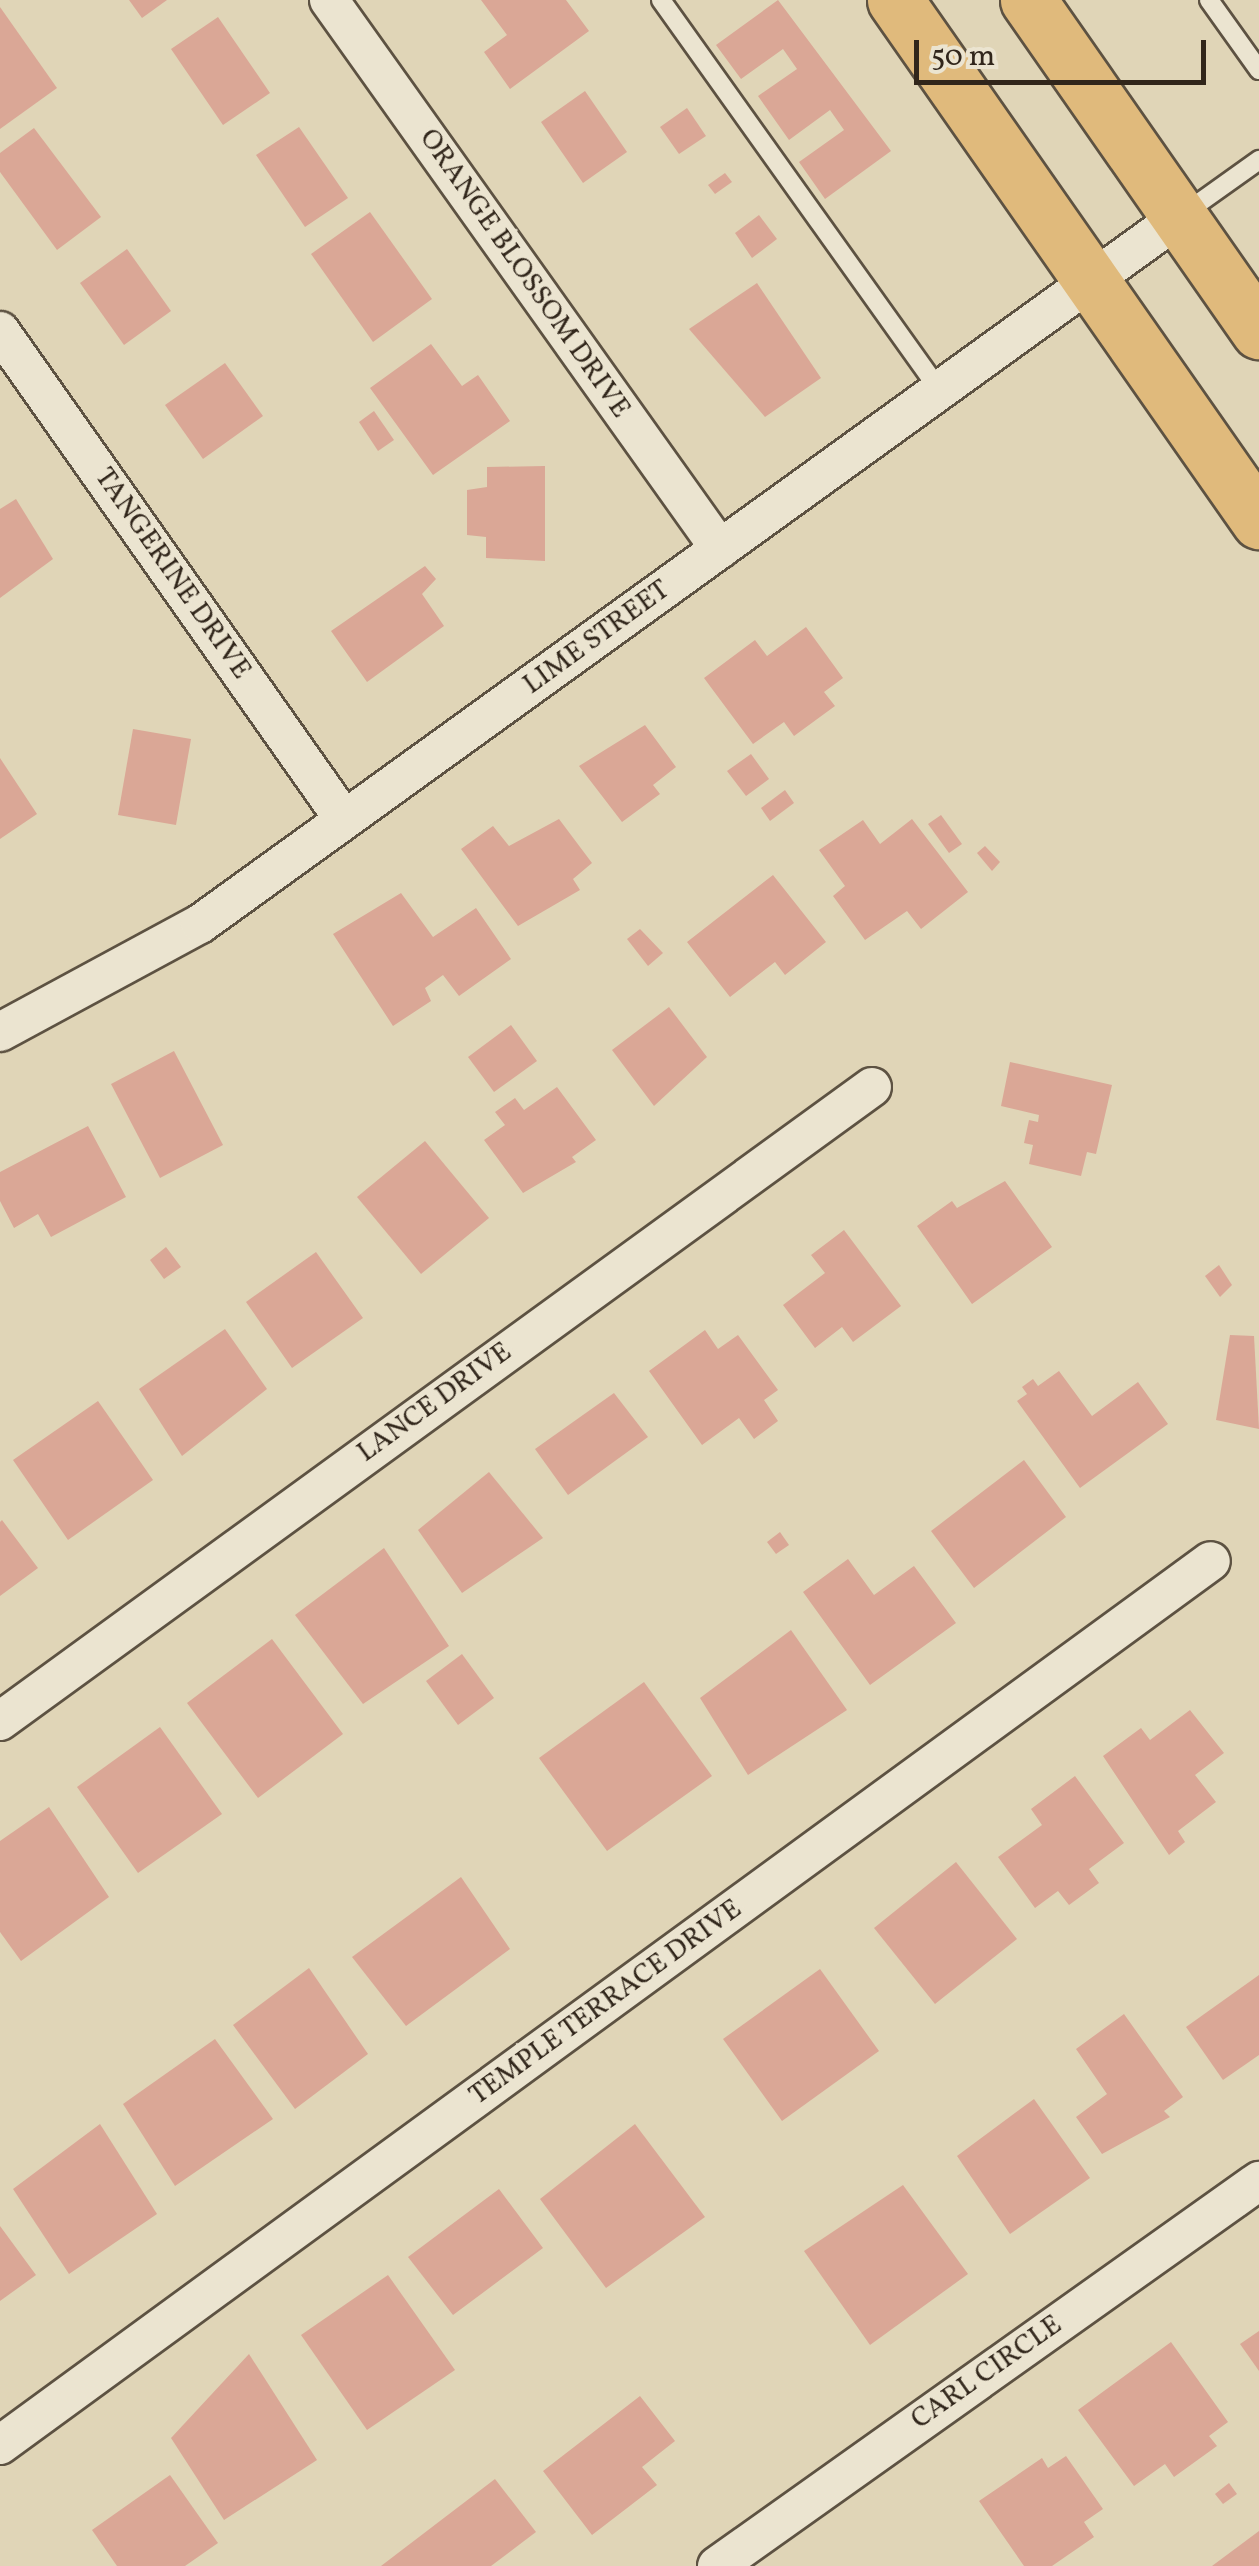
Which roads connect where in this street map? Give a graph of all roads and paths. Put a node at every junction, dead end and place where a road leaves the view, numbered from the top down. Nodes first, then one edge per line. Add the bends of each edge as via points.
1 (329, 0) edge
2 (661, 0) edge
3 (895, 0) edge
4 (1028, 0) edge
5 (1210, 0) edge
6 (1259, 70) edge
7 (1259, 160) edge
8 (1178, 218) junction
9 (1088, 282) junction
10 (0, 331) edge
11 (1259, 331) edge
12 (938, 388) junction
13 (1259, 521) edge
14 (720, 549) junction
15 (343, 818) junction
16 (0, 1032) edge
17 (872, 1087) dead end
18 (1211, 1560) dead end
19 (0, 1721) edge
20 (1259, 2181) edge
21 (0, 2445) edge
22 (717, 2566) edge

1 - 14 street, ORANGE BLOSSOM DRIVE
2 - 12 lane
3 - 9 main road
4 - 8 main road
5 - 6 lane
7 - 8 lane
8 - 9 street, LIME STREET
8 - 11 main road
9 - 12 street, LIME STREET
9 - 13 main road
10 - 15 street, TANGERINE DRIVE
12 - 14 street, LIME STREET
14 - 15 street, LIME STREET
15 - 16 street, LIME STREET via 160,950
17 - 19 street, LANCE DRIVE
18 - 21 street, TEMPLE TERRACE DRIVE
20 - 22 street, CARL CIRCLE

